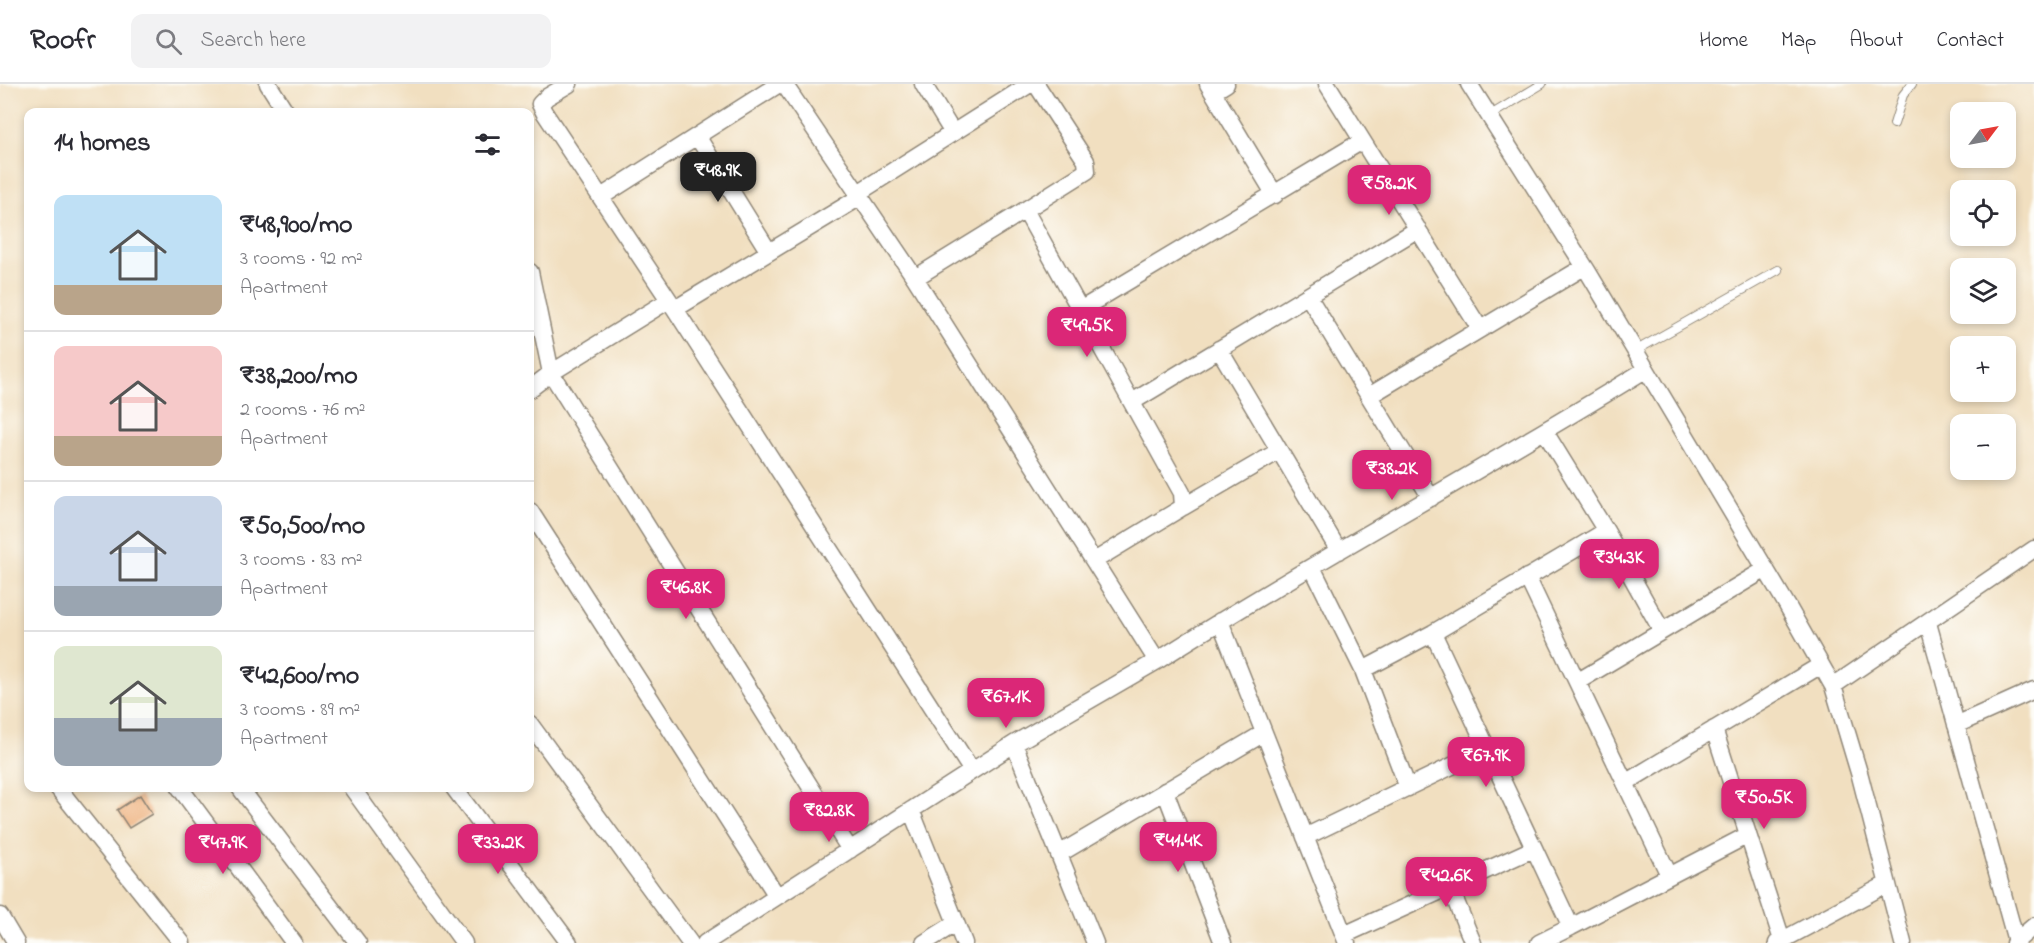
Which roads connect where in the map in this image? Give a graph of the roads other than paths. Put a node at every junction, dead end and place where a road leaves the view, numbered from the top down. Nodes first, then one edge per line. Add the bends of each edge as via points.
1 (268, 84) edge
2 (569, 84) edge
3 (779, 84) edge
4 (784, 84) edge
5 (923, 84) edge
6 (1030, 84) edge
7 (1036, 84) edge
8 (1327, 84) edge
9 (1469, 84) edge
10 (1542, 84) edge
11 (1912, 84) edge
12 (1216, 87) edge
13 (283, 108) edge
14 (534, 108) edge
15 (1490, 116) junction
16 (1894, 124) dead end
17 (953, 132) junction
18 (697, 136) junction
19 (1362, 141) junction
20 (859, 195) junction
21 (1275, 195) junction
22 (602, 197) junction
23 (1025, 210) junction
24 (1418, 229) junction
25 (769, 252) junction
26 (1584, 267) junction
27 (1778, 270) dead end
28 (915, 278) junction
29 (534, 291) edge
30 (1308, 296) junction
31 (672, 304) junction
32 (1080, 310) junction
33 (1480, 329) junction
34 (1219, 349) junction
35 (1634, 351) junction
36 (1645, 370) junction
37 (551, 373) junction
38 (534, 386) edge
39 (1369, 396) junction
40 (1132, 402) junction
41 (1545, 432) junction
42 (1279, 451) junction
43 (1431, 498) junction
44 (1183, 507) junction
45 (534, 517) edge
46 (1606, 531) junction
47 (2034, 549) edge
48 (1339, 551) junction
49 (1094, 561) junction
50 (1312, 567) junction
51 (1766, 569) junction
52 (1527, 577) junction
53 (1220, 621) junction
54 (1928, 623) junction
55 (1662, 631) junction
56 (1433, 633) junction
57 (1157, 661) junction
58 (1821, 664) junction
59 (1363, 670) junction
60 (1577, 682) junction
61 (1833, 686) junction
62 (2034, 690) edge
63 (1956, 724) junction
64 (534, 729) edge
65 (1714, 729) junction
66 (1264, 733) junction
67 (1014, 744) junction
68 (1487, 749) junction
69 (972, 771) junction
70 (1625, 783) junction
71 (1408, 788) junction
72 (1165, 791) junction
73 (61, 792) edge
74 (183, 792) edge
75 (243, 792) edge
76 (355, 792) edge
77 (457, 792) edge
78 (911, 810) junction
79 (1748, 835) junction
80 (1305, 837) junction
81 (1533, 849) junction
82 (850, 850) junction
83 (1059, 854) junction
84 (1669, 875) junction
85 (1887, 884) junction
86 (1450, 887) junction
87 (777, 896) junction
88 (0, 916) edge
89 (956, 923) junction
90 (2034, 926) edge
91 (1571, 927) junction
92 (1346, 939) edge
93 (1780, 942) edge
94 (2015, 942) edge
95 (16, 943) edge
96 (182, 943) edge
97 (294, 943) edge
98 (358, 943) edge
99 (464, 943) edge
100 (569, 943) edge
101 (690, 943) edge
102 (705, 943) edge
103 (924, 943) edge
104 (963, 943) edge
105 (1095, 943) edge
106 (1223, 943) edge
107 (1473, 943) edge
108 (1539, 943) edge
109 (1903, 943) edge

1 - 13 street
2 - 14 street
3 - 18 street
4 - 20 street
5 - 17 street
6 - 17 street
7 - 23 street via 1086,161 1087,171
8 - 19 street
9 - 15 street
10 - 15 lane
11 - 16 lane via 1903,95
12 - 21 street
14 - 22 street
15 - 26 street
17 - 20 street
18 - 22 street
18 - 25 street
19 - 21 street
19 - 24 street
20 - 25 street
20 - 28 street
21 - 32 street
22 - 31 street
23 - 28 street
23 - 32 street
24 - 30 street
24 - 33 street
25 - 31 street
26 - 33 street
26 - 35 street
27 - 35 lane
28 - 49 street
29 - 37 street
30 - 34 street
30 - 39 street
31 - 37 street
31 - 69 street
32 - 40 street
33 - 39 street
34 - 40 street
34 - 42 street
35 - 36 street
36 - 41 street
36 - 51 street
37 - 38 street
37 - 82 street
39 - 43 street
40 - 44 street via 1182,493
41 - 43 street
41 - 46 street
42 - 44 street
42 - 48 street
43 - 48 street
44 - 49 street
45 - 87 street
46 - 52 street
46 - 55 street
47 - 54 street
48 - 50 street
49 - 57 street
50 - 53 street
50 - 59 street
51 - 55 street
51 - 58 street
52 - 56 street
52 - 60 street
53 - 57 street
53 - 66 street
54 - 61 street
54 - 63 street
55 - 60 street
56 - 59 street
56 - 68 street
57 - 67 street
58 - 61 street
58 - 65 street
59 - 71 street
60 - 70 street
61 - 85 street
62 - 63 street
63 - 94 street
64 - 101 street
65 - 70 street
65 - 79 street
66 - 72 street
66 - 80 street
67 - 69 street
67 - 83 street
68 - 71 street
68 - 81 street
69 - 78 street
70 - 84 street
71 - 80 street
72 - 83 street
72 - 106 street
73 - 96 street
74 - 97 street
75 - 98 street
76 - 99 street
77 - 100 street
78 - 82 street
78 - 89 street
79 - 84 street
79 - 93 street
80 - 92 street
81 - 86 street
81 - 91 street
82 - 87 street
83 - 105 street
84 - 91 street
85 - 93 street
85 - 109 street
86 - 92 street
86 - 107 street
87 - 102 street
88 - 95 street
89 - 103 street
89 - 104 street
90 - 94 street
91 - 108 street

